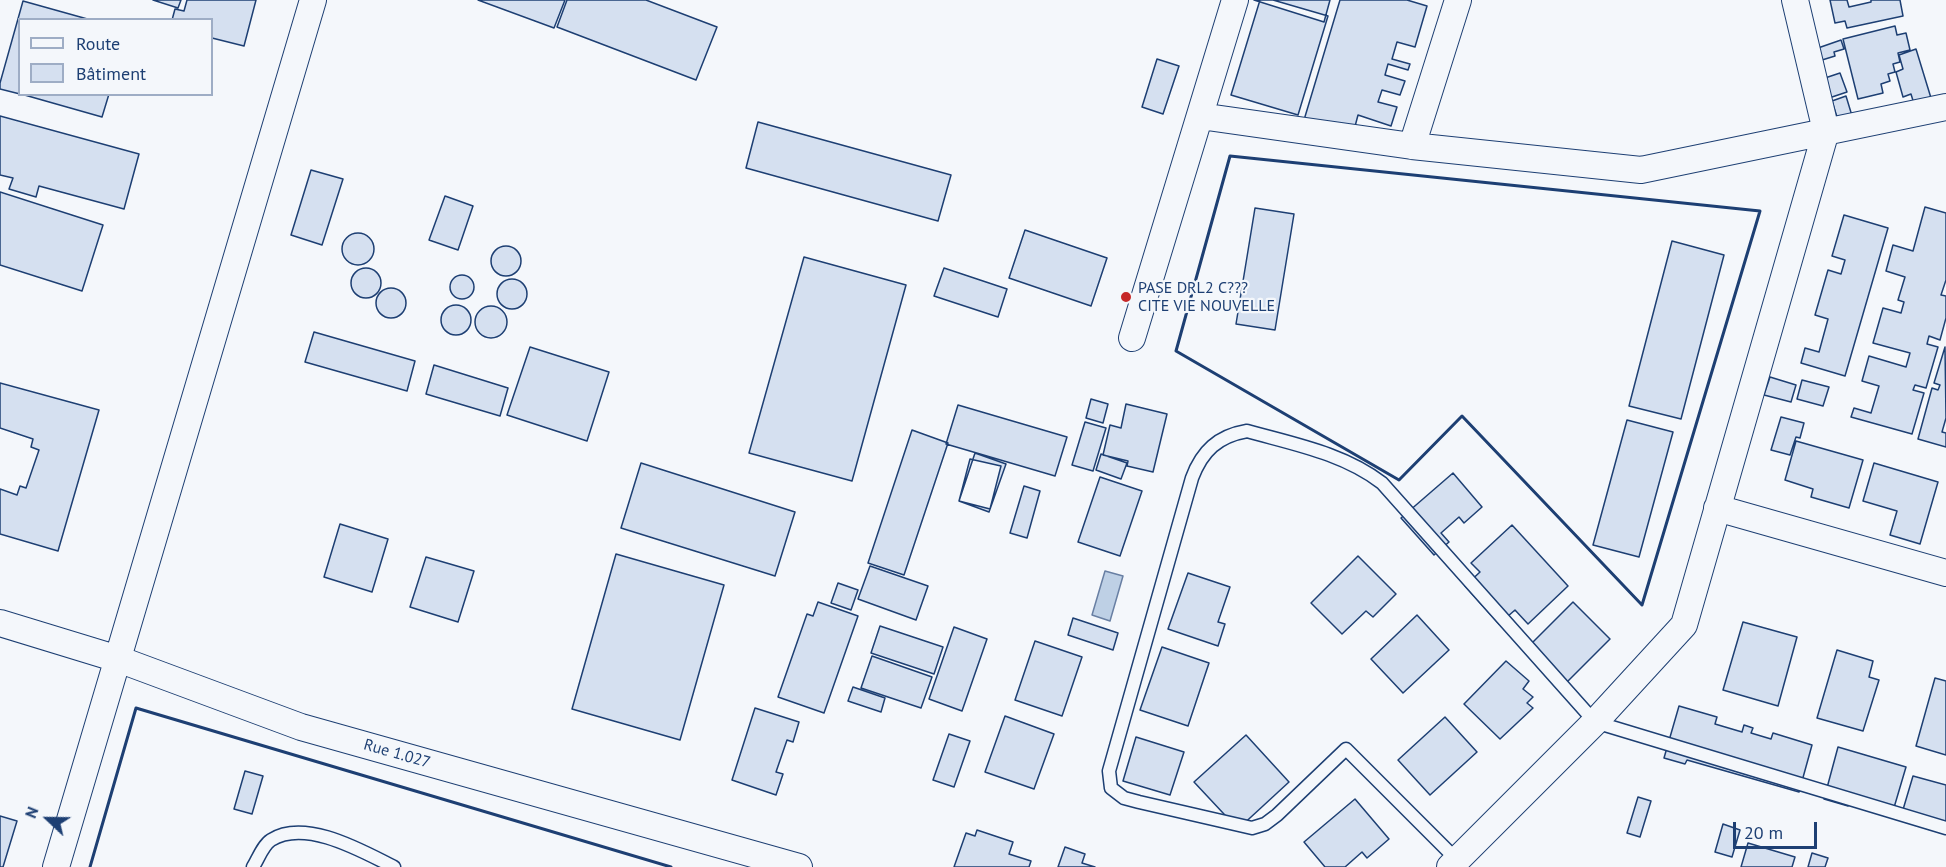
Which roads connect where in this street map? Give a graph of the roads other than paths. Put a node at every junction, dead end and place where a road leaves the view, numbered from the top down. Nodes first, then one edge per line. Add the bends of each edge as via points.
1 (313, 0) edge
2 (1235, 0) edge
3 (1458, 0) edge
4 (1795, 0) edge
5 (1946, 107) edge
6 (1200, 116) junction
7 (1826, 131) junction
8 (1412, 146) junction
9 (1132, 338) dead end
10 (1718, 508) junction
11 (1946, 573) edge
12 (0, 623) edge
13 (118, 659) junction
14 (1595, 722) junction
15 (1946, 828) edge
16 (1454, 863) edge
17 (56, 867) edge
18 (253, 867) edge
19 (394, 867) edge
20 (799, 867) edge

1 - 13 street
2 - 6 street
3 - 8 street
4 - 7 street
5 - 7 street
6 - 8 street
6 - 9 street
7 - 8 street via 1641,170
7 - 10 street
10 - 11 street
10 - 14 street via 1684,625
12 - 13 street, Rue 1.027
13 - 17 street
13 - 20 street, Rue 1.027 via 301,727
14 - 15 lane
14 - 16 street
14 - 16 lane via 1369,473 1340,458 1247,430 1231,434 1205,451 1192,478 1109,771 1111,788 1124,798 1252,828 1276,815 1346,749
18 - 19 lane via 269,841 290,832 344,841

